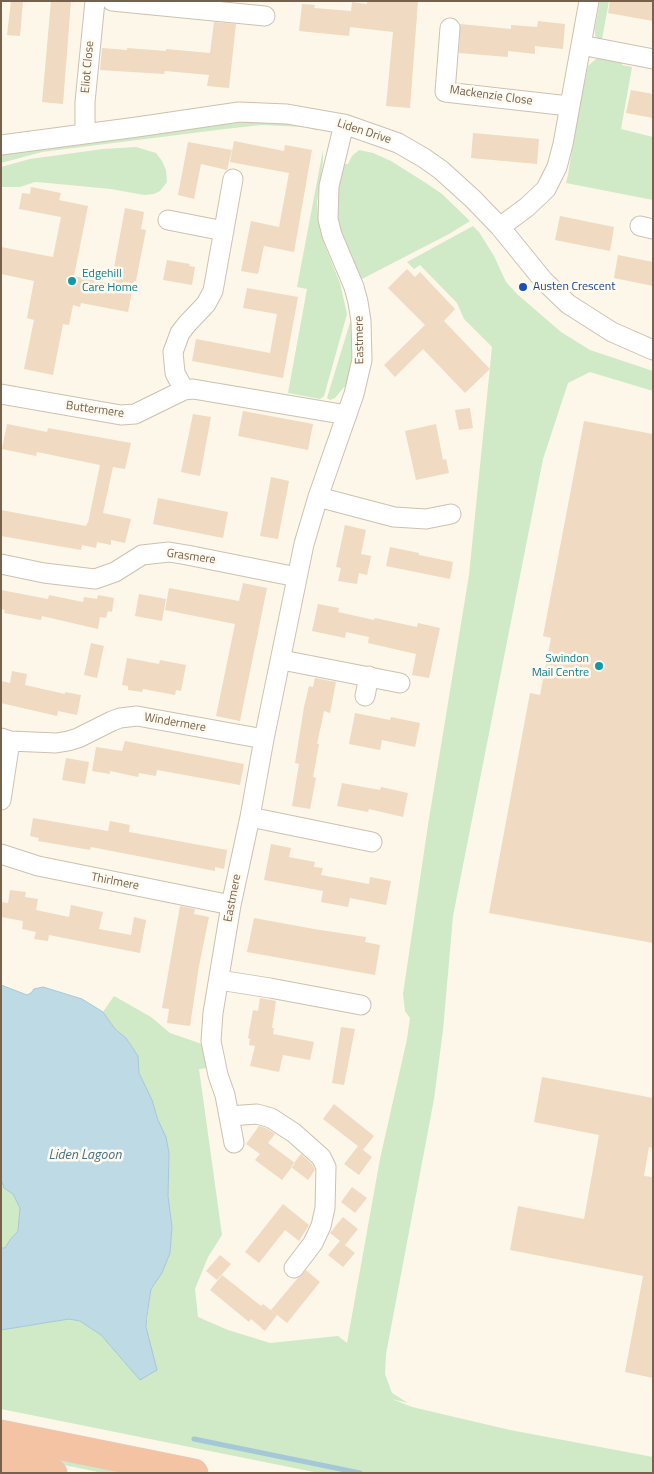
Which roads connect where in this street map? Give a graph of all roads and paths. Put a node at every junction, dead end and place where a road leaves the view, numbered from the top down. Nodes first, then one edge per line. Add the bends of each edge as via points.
1 (95, 1) edge
2 (112, 1) edge
3 (589, 1) edge
4 (174, 4) edge
5 (265, 16) dead end
6 (450, 28) dead end
7 (581, 45) junction
8 (653, 59) edge
9 (569, 106) junction
10 (344, 124) junction
11 (85, 134) junction
12 (1, 145) edge
13 (233, 179) dead end
14 (168, 220) dead end
15 (500, 227) junction
16 (224, 231) junction
17 (653, 350) edge
18 (184, 390) junction
19 (1, 394) edge
20 (347, 415) junction
21 (318, 497) junction
22 (451, 514) dead end
23 (1, 564) edge
24 (297, 578) junction
25 (282, 660) junction
26 (368, 676) junction
27 (400, 683) dead end
28 (365, 696) dead end
29 (264, 739) junction
30 (6, 740) edge
31 (1, 800) edge
32 (250, 817) junction
33 (372, 842) dead end
34 (1, 854) edge
35 (231, 905) junction
36 (219, 980) junction
37 (361, 1005) dead end
38 (230, 1116) junction
39 (234, 1143) dead end
40 (294, 1268) dead end
41 (1, 1434) edge
42 (1, 1462) edge
43 (53, 1473) edge
44 (194, 1473) edge

1 - 11 street, Eliot Close via 84,102
2 - 4 street
3 - 7 street
4 - 5 street
6 - 9 street, Mackenzie Close via 445,92
7 - 8 street
7 - 9 street
9 - 15 street via 557,167 546,189
10 - 11 street, Liden Drive via 287,114 239,112
10 - 15 street, Liden Drive via 398,143 424,158 473,199
10 - 20 street, Eastmere via 329,186 328,219 354,287 362,321 362,360
11 - 12 street, Liden Drive
13 - 16 street
14 - 16 street
15 - 17 street, Liden Drive via 543,280 568,304 612,332
16 - 18 street via 213,291 206,304 180,333 173,352 175,373
18 - 19 street, Buttermere via 135,414 121,415
18 - 20 street, Buttermere via 201,390
20 - 21 street, Eastmere
21 - 22 street via 394,517 426,519
21 - 24 street, Eastmere
23 - 24 street, Grasmere via 95,579 115,572 142,555 169,552
24 - 25 street, Eastmere
25 - 26 street
25 - 29 street, Eastmere
26 - 27 street
26 - 28 street
29 - 30 street, Windermere via 128,716 68,741
29 - 32 street, Eastmere
30 - 31 street
32 - 33 street
32 - 35 street, Eastmere
34 - 35 street, Thirlmere via 38,866
35 - 36 street, Eastmere
36 - 37 street
36 - 38 street, Eastmere via 211,1041
38 - 39 street, Eastmere
38 - 40 street via 257,1114 271,1118 321,1157 326,1167 321,1226
41 - 44 highway
42 - 43 highway

